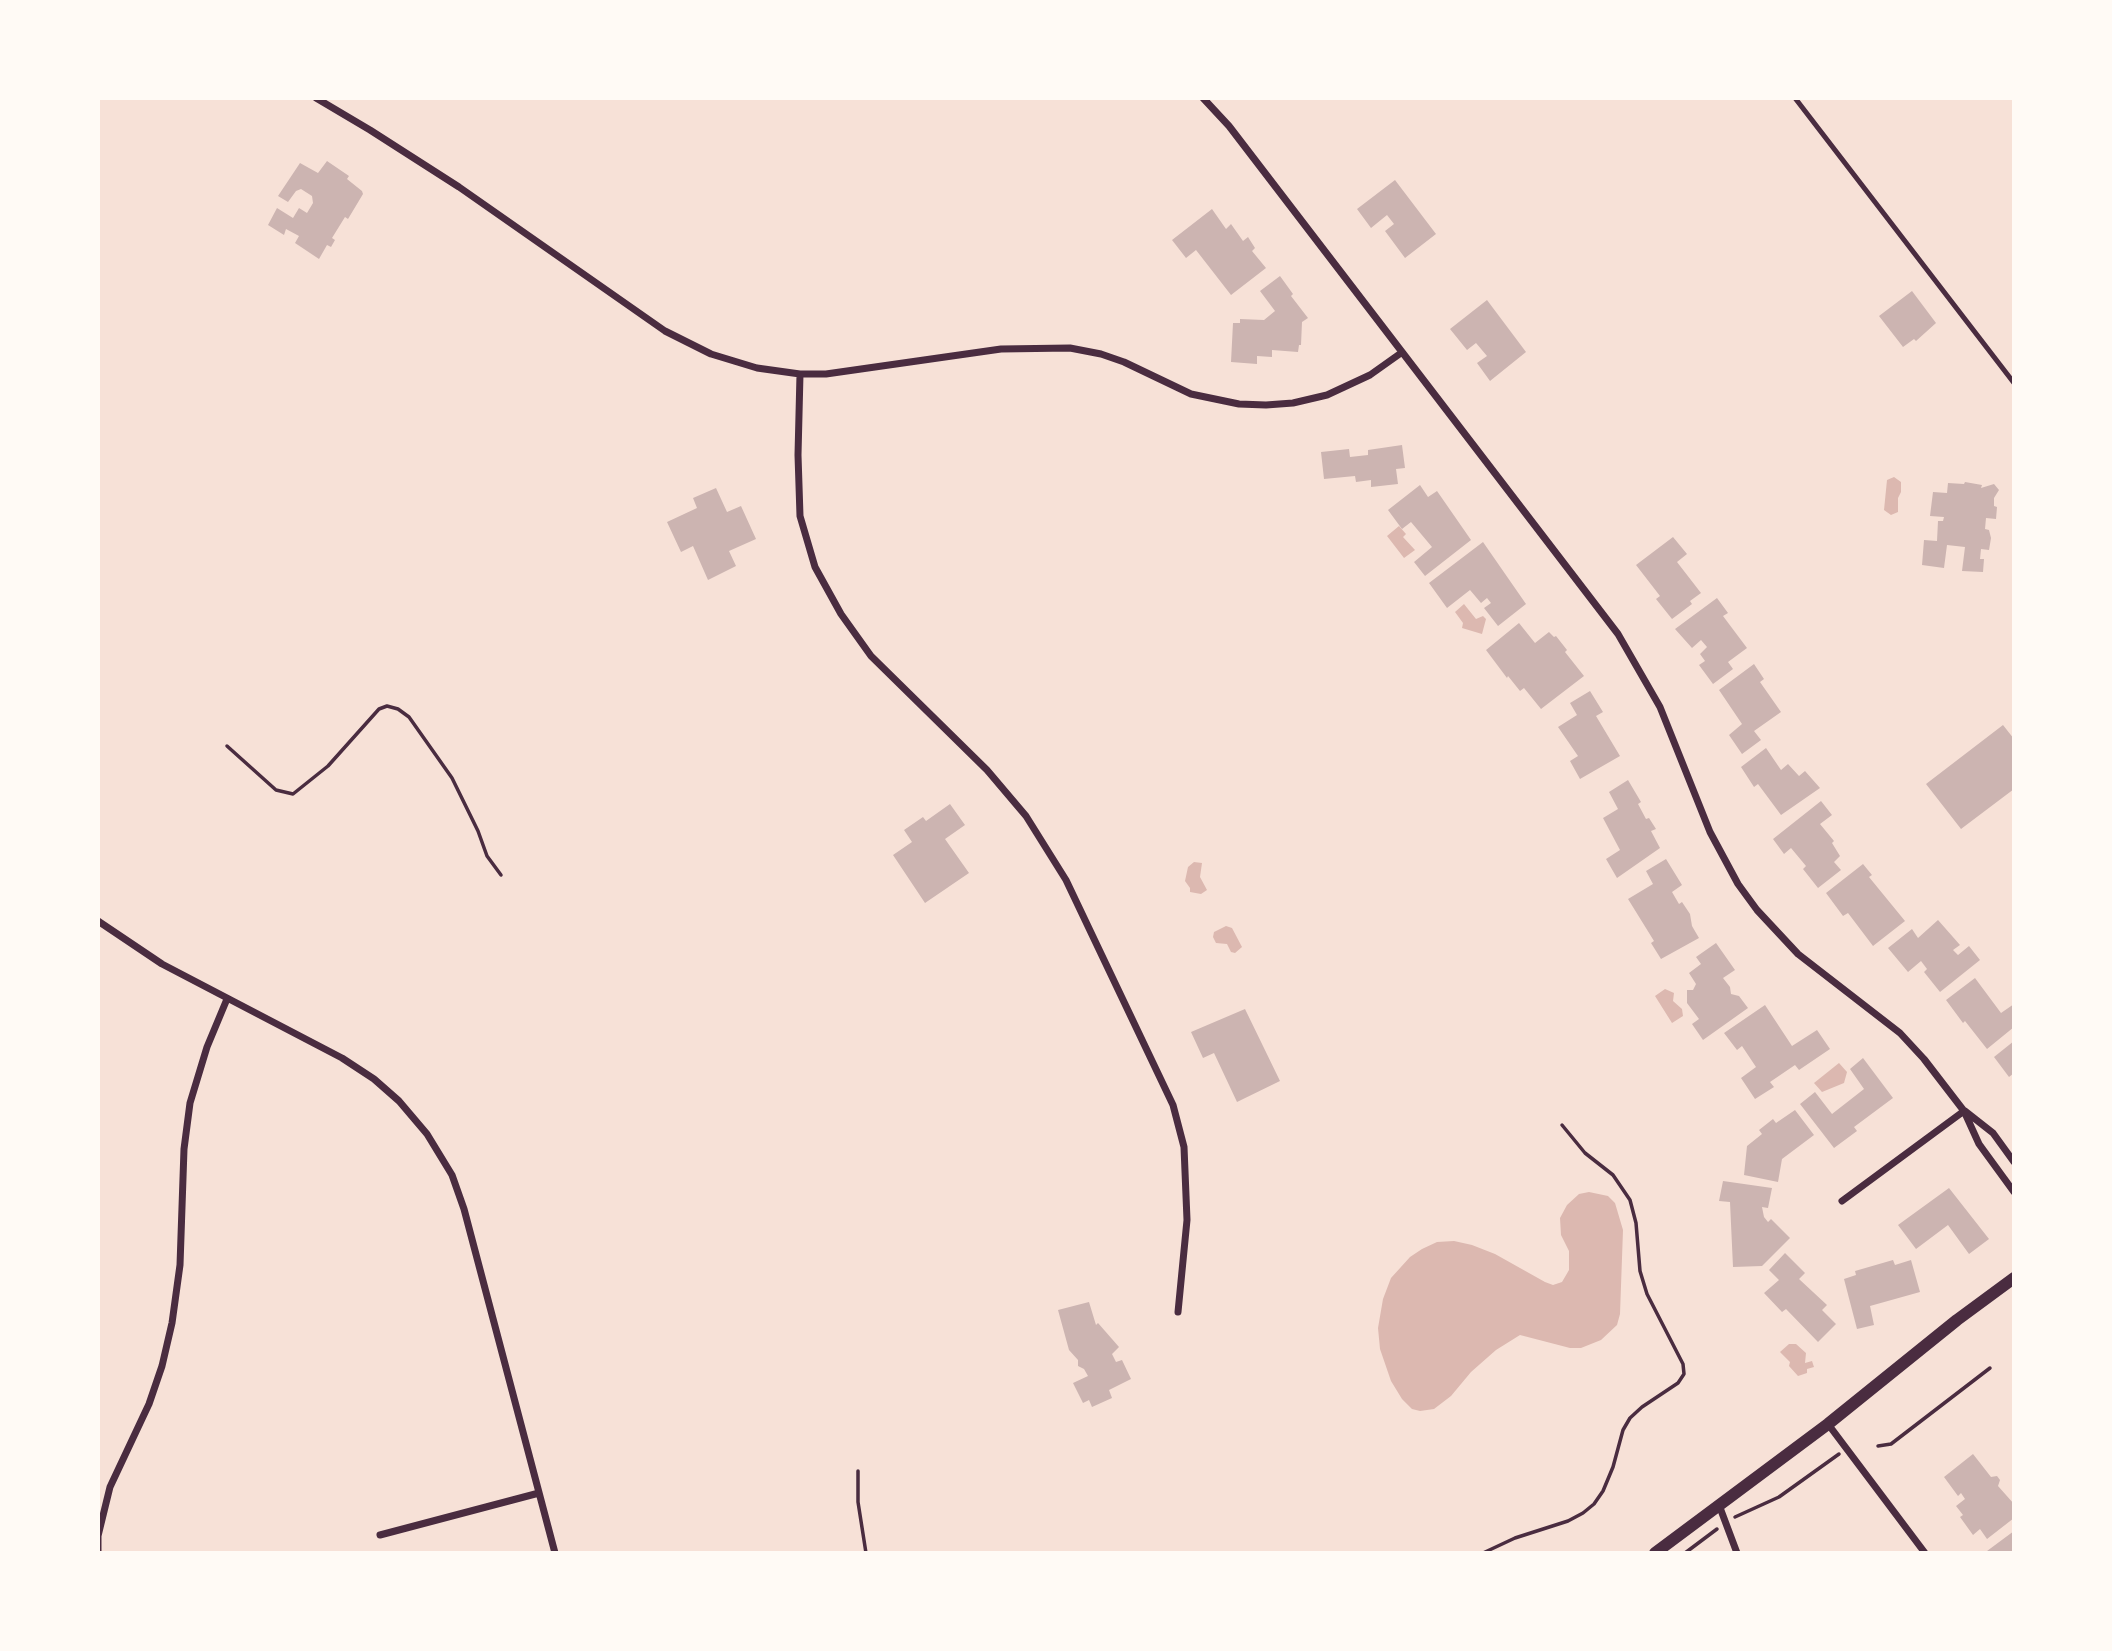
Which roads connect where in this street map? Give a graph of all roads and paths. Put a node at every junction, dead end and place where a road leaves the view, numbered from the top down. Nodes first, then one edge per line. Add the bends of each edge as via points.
1 (316, 98) edge
2 (1203, 98) edge
3 (1795, 98) edge
4 (1401, 353) junction
5 (800, 374) junction
6 (2014, 383) edge
7 (227, 746) dead end
8 (501, 875) dead end
9 (98, 921) edge
10 (227, 999) junction
11 (1964, 1111) junction
12 (1562, 1125) dead end
13 (2014, 1162) edge
14 (2014, 1192) edge
15 (1842, 1202) dead end
16 (2014, 1278) edge
17 (1178, 1312) dead end
18 (1990, 1368) dead end
19 (1828, 1424) junction
20 (1878, 1446) dead end
21 (1846, 1448) junction
22 (858, 1471) dead end
23 (539, 1493) junction
24 (1719, 1505) junction
25 (1726, 1523) junction
26 (380, 1535) dead end
27 (98, 1553) edge
28 (555, 1553) edge
29 (866, 1553) edge
30 (1483, 1553) edge
31 (1655, 1553) edge
32 (1685, 1553) edge
33 (1737, 1553) edge
34 (1925, 1553) edge

1 - 5 street via 459,187 665,331 734,363
2 - 4 street
3 - 6 lane
4 - 5 street via 1370,376 1327,395 1266,405 1191,394 1124,362 1070,348 1002,349 845,373
4 - 11 street via 1618,634 1660,707 1710,832 1750,901 1798,954 1900,1033
5 - 17 street via 800,516 815,567 872,656 987,770 1026,816 1066,880 1173,1105 1184,1147 1187,1220
7 - 8 path via 276,790 293,794 328,766 379,709 398,709 409,717 452,779 487,856
9 - 10 street via 162,964
10 - 23 street via 374,1079 427,1134 452,1175 464,1209
10 - 27 street via 190,1103 180,1265 162,1366 110,1487
11 - 13 street via 1993,1133
11 - 14 street via 1979,1144
11 - 15 street
12 - 30 path via 1585,1153 1613,1175 1630,1200 1647,1294 1684,1374 1630,1418 1594,1504 1568,1521
16 - 19 street
18 - 20 path via 1891,1444
19 - 21 street
19 - 24 street
21 - 25 path via 1780,1497
21 - 34 street
22 - 29 path
23 - 26 street
23 - 28 street
24 - 25 street
24 - 31 street
25 - 32 path
25 - 33 street

